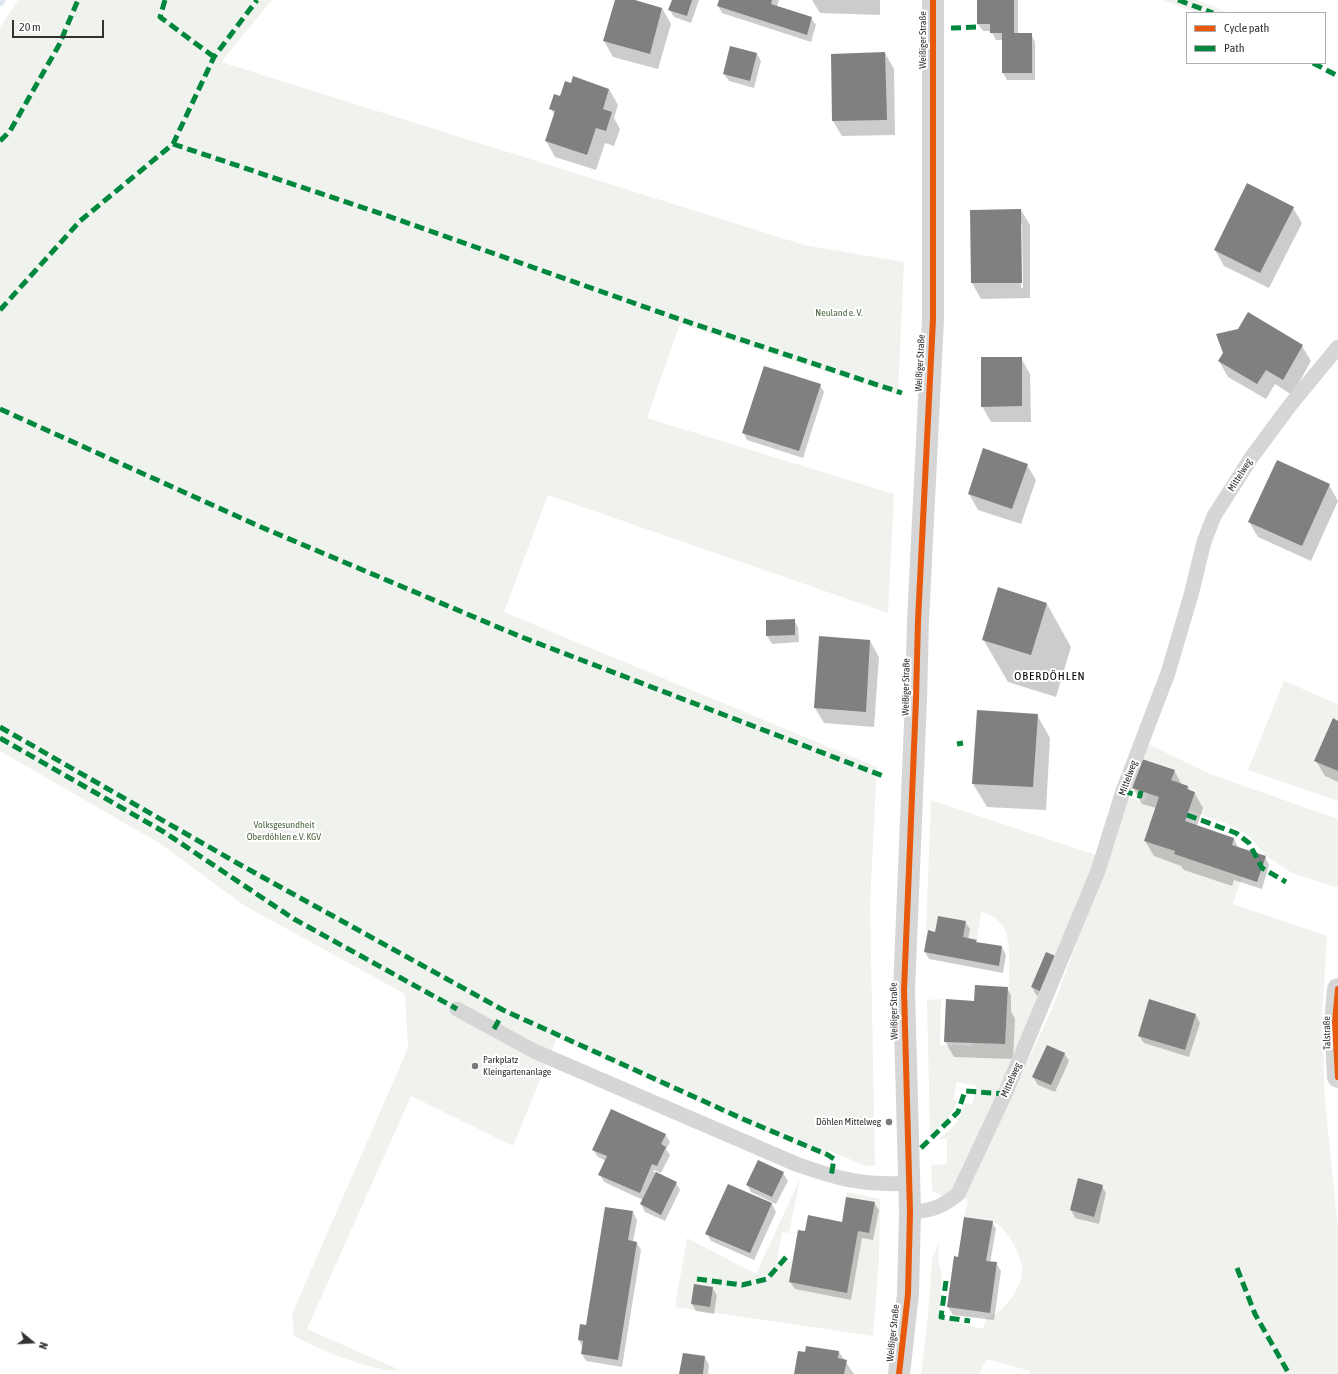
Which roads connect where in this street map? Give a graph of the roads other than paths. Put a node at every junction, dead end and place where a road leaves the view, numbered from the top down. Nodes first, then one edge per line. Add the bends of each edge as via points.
1 (933, 0) edge
2 (1338, 347) edge
3 (1338, 988) edge
4 (457, 1009) dead end
5 (1338, 1077) edge
6 (909, 1183) junction
7 (918, 1212) junction
8 (899, 1374) edge

1 - 6 street, Weißiger Straße via 933,319 918,613 904,990
2 - 7 lane, Mittelweg via 1251,458 1214,516 1204,542 1168,673 1123,791 1098,871 1005,1094 958,1194 946,1203
3 - 5 street, Talstraße
4 - 6 lane via 534,1051 796,1164 831,1177 872,1184
6 - 7 street, Weißiger Straße
7 - 8 street, Weißiger Straße

